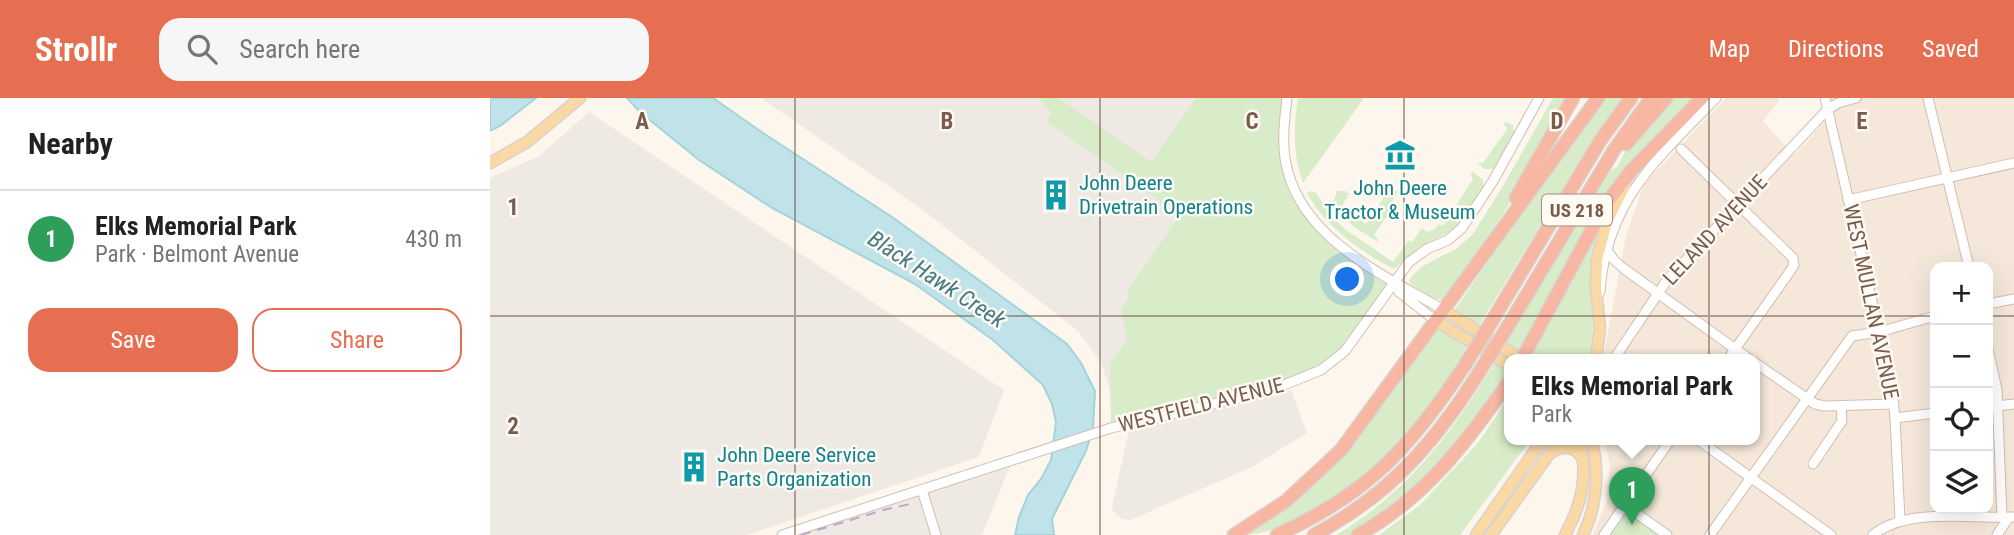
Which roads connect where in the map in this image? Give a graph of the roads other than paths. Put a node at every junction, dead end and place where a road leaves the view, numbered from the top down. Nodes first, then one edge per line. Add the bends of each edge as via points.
1 (580, 98) edge
2 (1287, 98) edge
3 (1539, 98) edge
4 (1573, 98) edge
5 (1598, 98) edge
6 (1631, 98) edge
7 (1651, 98) edge
8 (1666, 98) edge
9 (1702, 98) edge
10 (1716, 98) edge
11 (1825, 98) edge
12 (1856, 98) edge
13 (1928, 98) edge
14 (1827, 110) junction
15 (1664, 137) junction
16 (1681, 149) dead end
17 (490, 163) edge
18 (2014, 163) edge
19 (1948, 177) junction
20 (1596, 179) junction
21 (1849, 200) junction
22 (1738, 205) junction
23 (1607, 250) junction
24 (1482, 257) junction
25 (1968, 262) edge
26 (1623, 268) junction
27 (1393, 282) junction
28 (1601, 286) junction
29 (1658, 293) junction
30 (2014, 299) edge
31 (1993, 303) edge
32 (1444, 310) junction
33 (1599, 310) junction
34 (1930, 317) edge
35 (1436, 321) junction
36 (1879, 332) junction
37 (1735, 349) junction
38 (1514, 354) edge
39 (1525, 354) edge
40 (1596, 354) edge
41 (1617, 354) edge
42 (1732, 354) edge
43 (1742, 354) edge
44 (1504, 362) edge
45 (1760, 366) edge
46 (1993, 372) edge
47 (1504, 389) edge
48 (1807, 400) junction
49 (1894, 404) junction
50 (2014, 404) edge
51 (1842, 406) junction
52 (1993, 407) edge
53 (1930, 414) edge
54 (1895, 418) junction
55 (1540, 445) edge
56 (1556, 445) edge
57 (1580, 445) edge
58 (1593, 445) edge
59 (1667, 445) edge
60 (1705, 445) edge
61 (1549, 454) junction
62 (1584, 464) junction
63 (1813, 464) dead end
64 (1751, 478) junction
65 (922, 490) junction
66 (1625, 505) junction
67 (2008, 517) edge
68 (1900, 520) junction
69 (782, 535) edge
70 (936, 535) edge
71 (1234, 535) edge
72 (1277, 535) edge
73 (1314, 535) edge
74 (1358, 535) edge
75 (1476, 535) edge
76 (1491, 535) edge
77 (1565, 535) edge
78 (1583, 535) edge
79 (1604, 535) edge
80 (1667, 535) edge
81 (1710, 535) edge
82 (1831, 535) edge
83 (1873, 535) edge
84 (1997, 535) edge

1 - 17 main road via 527,142
2 - 27 street via 1284,155 1299,201 1330,238
3 - 27 street, WESTFIELD AVENUE via 1462,229 1417,255
4 - 24 highway
5 - 24 highway
6 - 72 highway, US 218, bridge via 1427,422 1387,466 1332,507
7 - 20 highway, US 218
8 - 20 highway
9 - 15 highway
10 - 23 street via 1633,189
11 - 14 street, WEST MULLAN AVENUE
12 - 14 street
13 - 19 street
14 - 21 street, WEST MULLAN AVENUE
14 - 22 street, LELAND AVENUE
15 - 33 main road via 1627,184 1607,222 1595,274
15 - 39 highway via 1605,205
16 - 22 street
18 - 19 street
19 - 21 street
19 - 25 street
20 - 73 highway, US 218, bridge via 1447,422 1413,462 1364,505
21 - 36 street, WEST MULLAN AVENUE
22 - 29 street, LELAND AVENUE
22 - 37 street via 1793,258 1794,265
23 - 26 street
23 - 28 street
24 - 32 highway
26 - 28 street via 1611,271
26 - 29 street
27 - 32 street
27 - 35 street
27 - 65 street, WESTFIELD AVENUE via 1345,351 1321,370 1269,391 1111,428
28 - 33 street
29 - 37 street
29 - 41 street, LELAND AVENUE
30 - 31 street
32 - 35 highway
32 - 38 main road
33 - 40 main road
34 - 36 street
35 - 44 main road
35 - 71 highway via 1328,464 1286,501
36 - 48 street via 1852,336
36 - 49 street, WEST MULLAN AVENUE
37 - 42 street
37 - 43 street
45 - 48 street
46 - 52 street via 1997,390
47 - 74 highway via 1448,464 1404,504
48 - 51 street
48 - 64 street
49 - 51 street
49 - 54 street, WEST MULLAN AVENUE
50 - 52 street
51 - 63 street via 1842,421
52 - 67 street
53 - 54 street
54 - 68 street, WEST MULLAN AVENUE
55 - 75 main road
56 - 61 main road
57 - 62 main road
58 - 78 main road via 1596,482
59 - 66 street
60 - 64 street
61 - 62 main road via 1570,447
61 - 76 main road
62 - 77 main road via 1581,500
64 - 81 street
64 - 82 street
65 - 69 street, WESTFIELD AVENUE
65 - 70 street
66 - 79 street
66 - 80 street
67 - 68 street
67 - 84 street
68 - 83 street

